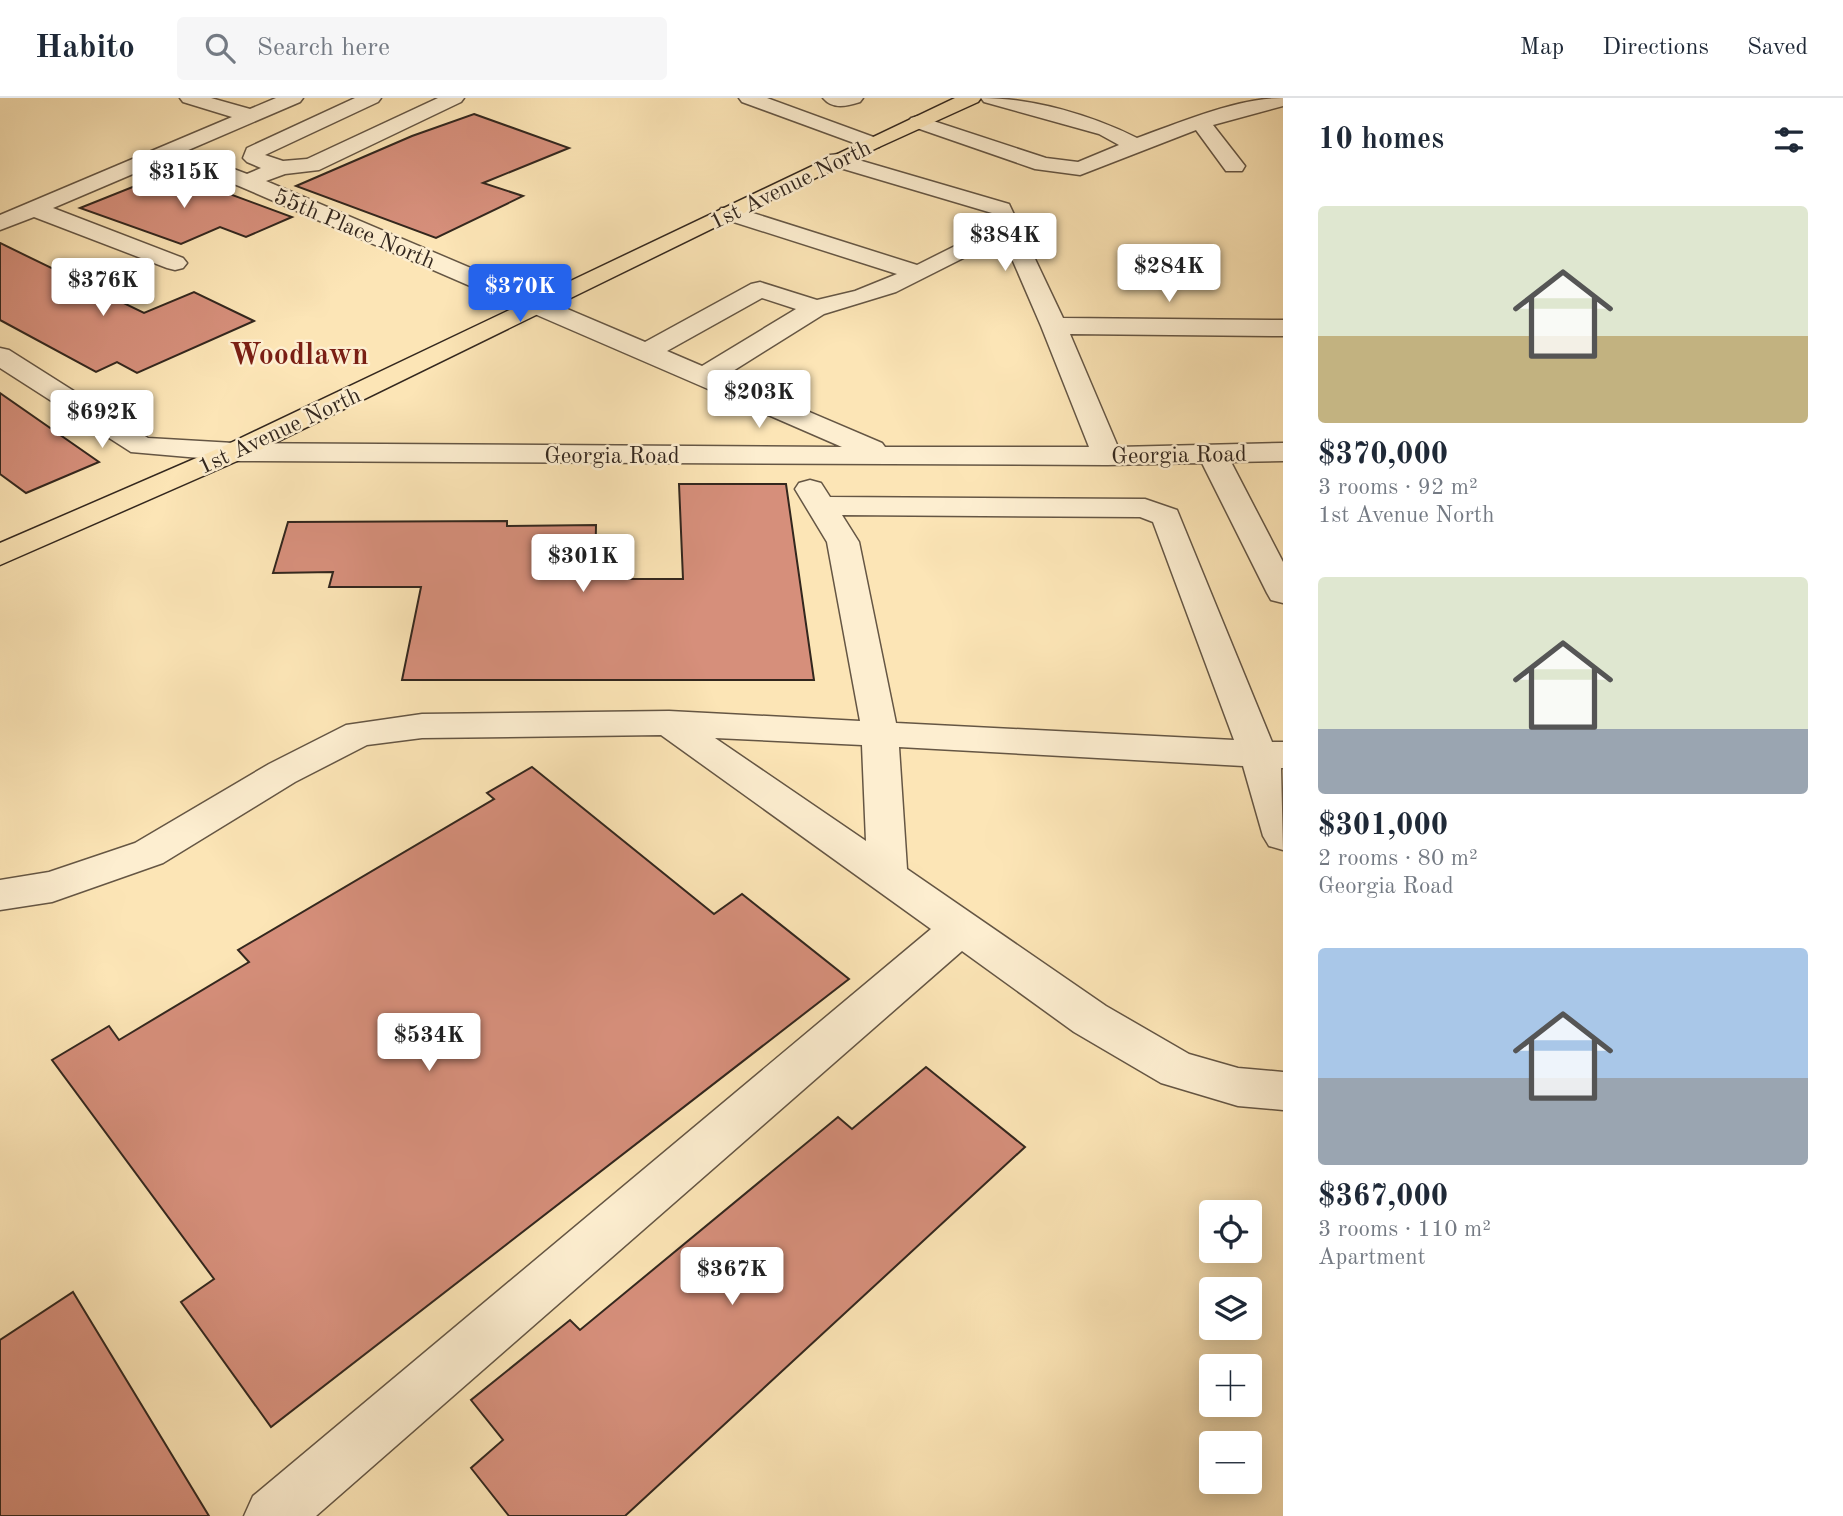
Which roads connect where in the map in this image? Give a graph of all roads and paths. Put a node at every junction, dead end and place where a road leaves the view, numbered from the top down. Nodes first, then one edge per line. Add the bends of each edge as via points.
1 (190, 98) edge
2 (293, 98) edge
3 (371, 98) edge
4 (454, 98) edge
5 (749, 98) edge
6 (833, 98) edge
7 (853, 98) edge
8 (971, 98) edge
9 (991, 98) edge
10 (1283, 100) edge
11 (911, 101) dead end
12 (942, 111) junction
13 (251, 116) junction
14 (918, 122) junction
15 (1200, 122) junction
16 (872, 143) junction
17 (1136, 145) junction
18 (168, 152) junction
19 (838, 160) junction
20 (1234, 166) dead end
21 (281, 168) junction
22 (247, 181) junction
23 (34, 209) junction
24 (729, 213) junction
25 (0, 223) edge
26 (1010, 230) junction
27 (175, 263) dead end
28 (918, 273) junction
29 (538, 307) junction
30 (816, 308) junction
31 (1054, 326) junction
32 (1283, 328) edge
33 (646, 352) junction
34 (0, 356) edge
35 (26, 373) junction
36 (704, 377) junction
37 (0, 385) edge
38 (234, 452) junction
39 (1212, 452) junction
40 (1283, 453) edge
41 (805, 455) junction
42 (888, 456) junction
43 (1107, 456) junction
44 (819, 506) junction
45 (0, 555) edge
46 (1283, 593) edge
47 (669, 723) junction
48 (880, 733) junction
49 (1271, 755) edge
50 (1283, 835) edge
51 (887, 876) junction
52 (0, 895) edge
53 (960, 928) junction
54 (1283, 1091) edge
55 (273, 1516) edge

1 - 13 street
2 - 13 street
3 - 21 street via 254,152 254,158
4 - 21 street via 311,165
5 - 16 street
6 - 7 street
8 - 12 main road, 1st Avenue North
9 - 17 street via 1106,130
10 - 15 street
11 - 12 street
12 - 14 main road, 1st Avenue North
13 - 18 street
14 - 16 main road, 1st Avenue North
14 - 17 street via 1043,164 1080,169
15 - 17 street
15 - 20 street
16 - 19 main road, 1st Avenue North
18 - 22 street, 55th Place North
18 - 23 street
19 - 24 main road, 1st Avenue North
19 - 26 street via 1001,209
21 - 22 street
22 - 29 street, 55th Place North
23 - 25 street
23 - 27 street
24 - 28 street
24 - 29 main road, 1st Avenue North
26 - 28 street via 999,231
26 - 31 street
28 - 30 street via 849,303
29 - 33 street, 55th Place North
29 - 38 main road, 1st Avenue North
30 - 33 street via 760,289
30 - 36 street
31 - 32 street
31 - 43 street
33 - 36 street, 55th Place North
34 - 35 street, Georgia Road
35 - 37 street
35 - 38 street, Georgia Road via 141,446
36 - 42 street, 55th Place North
38 - 41 street, Georgia Road
38 - 45 main road, 1st Avenue North
39 - 40 street, Georgia Road
39 - 43 street, Georgia Road
39 - 46 street
41 - 42 street, Georgia Road
41 - 44 street via 811,493
42 - 43 street, Georgia Road
44 - 48 street via 843,542
44 - 49 street via 1145,508 1166,517
47 - 48 street
47 - 51 street
47 - 52 street via 422,726 359,734 282,773 149,853 52,887
48 - 49 street
48 - 51 street
49 - 50 street
51 - 53 street
53 - 54 street via 1090,1019 1177,1070 1238,1087
53 - 55 street

